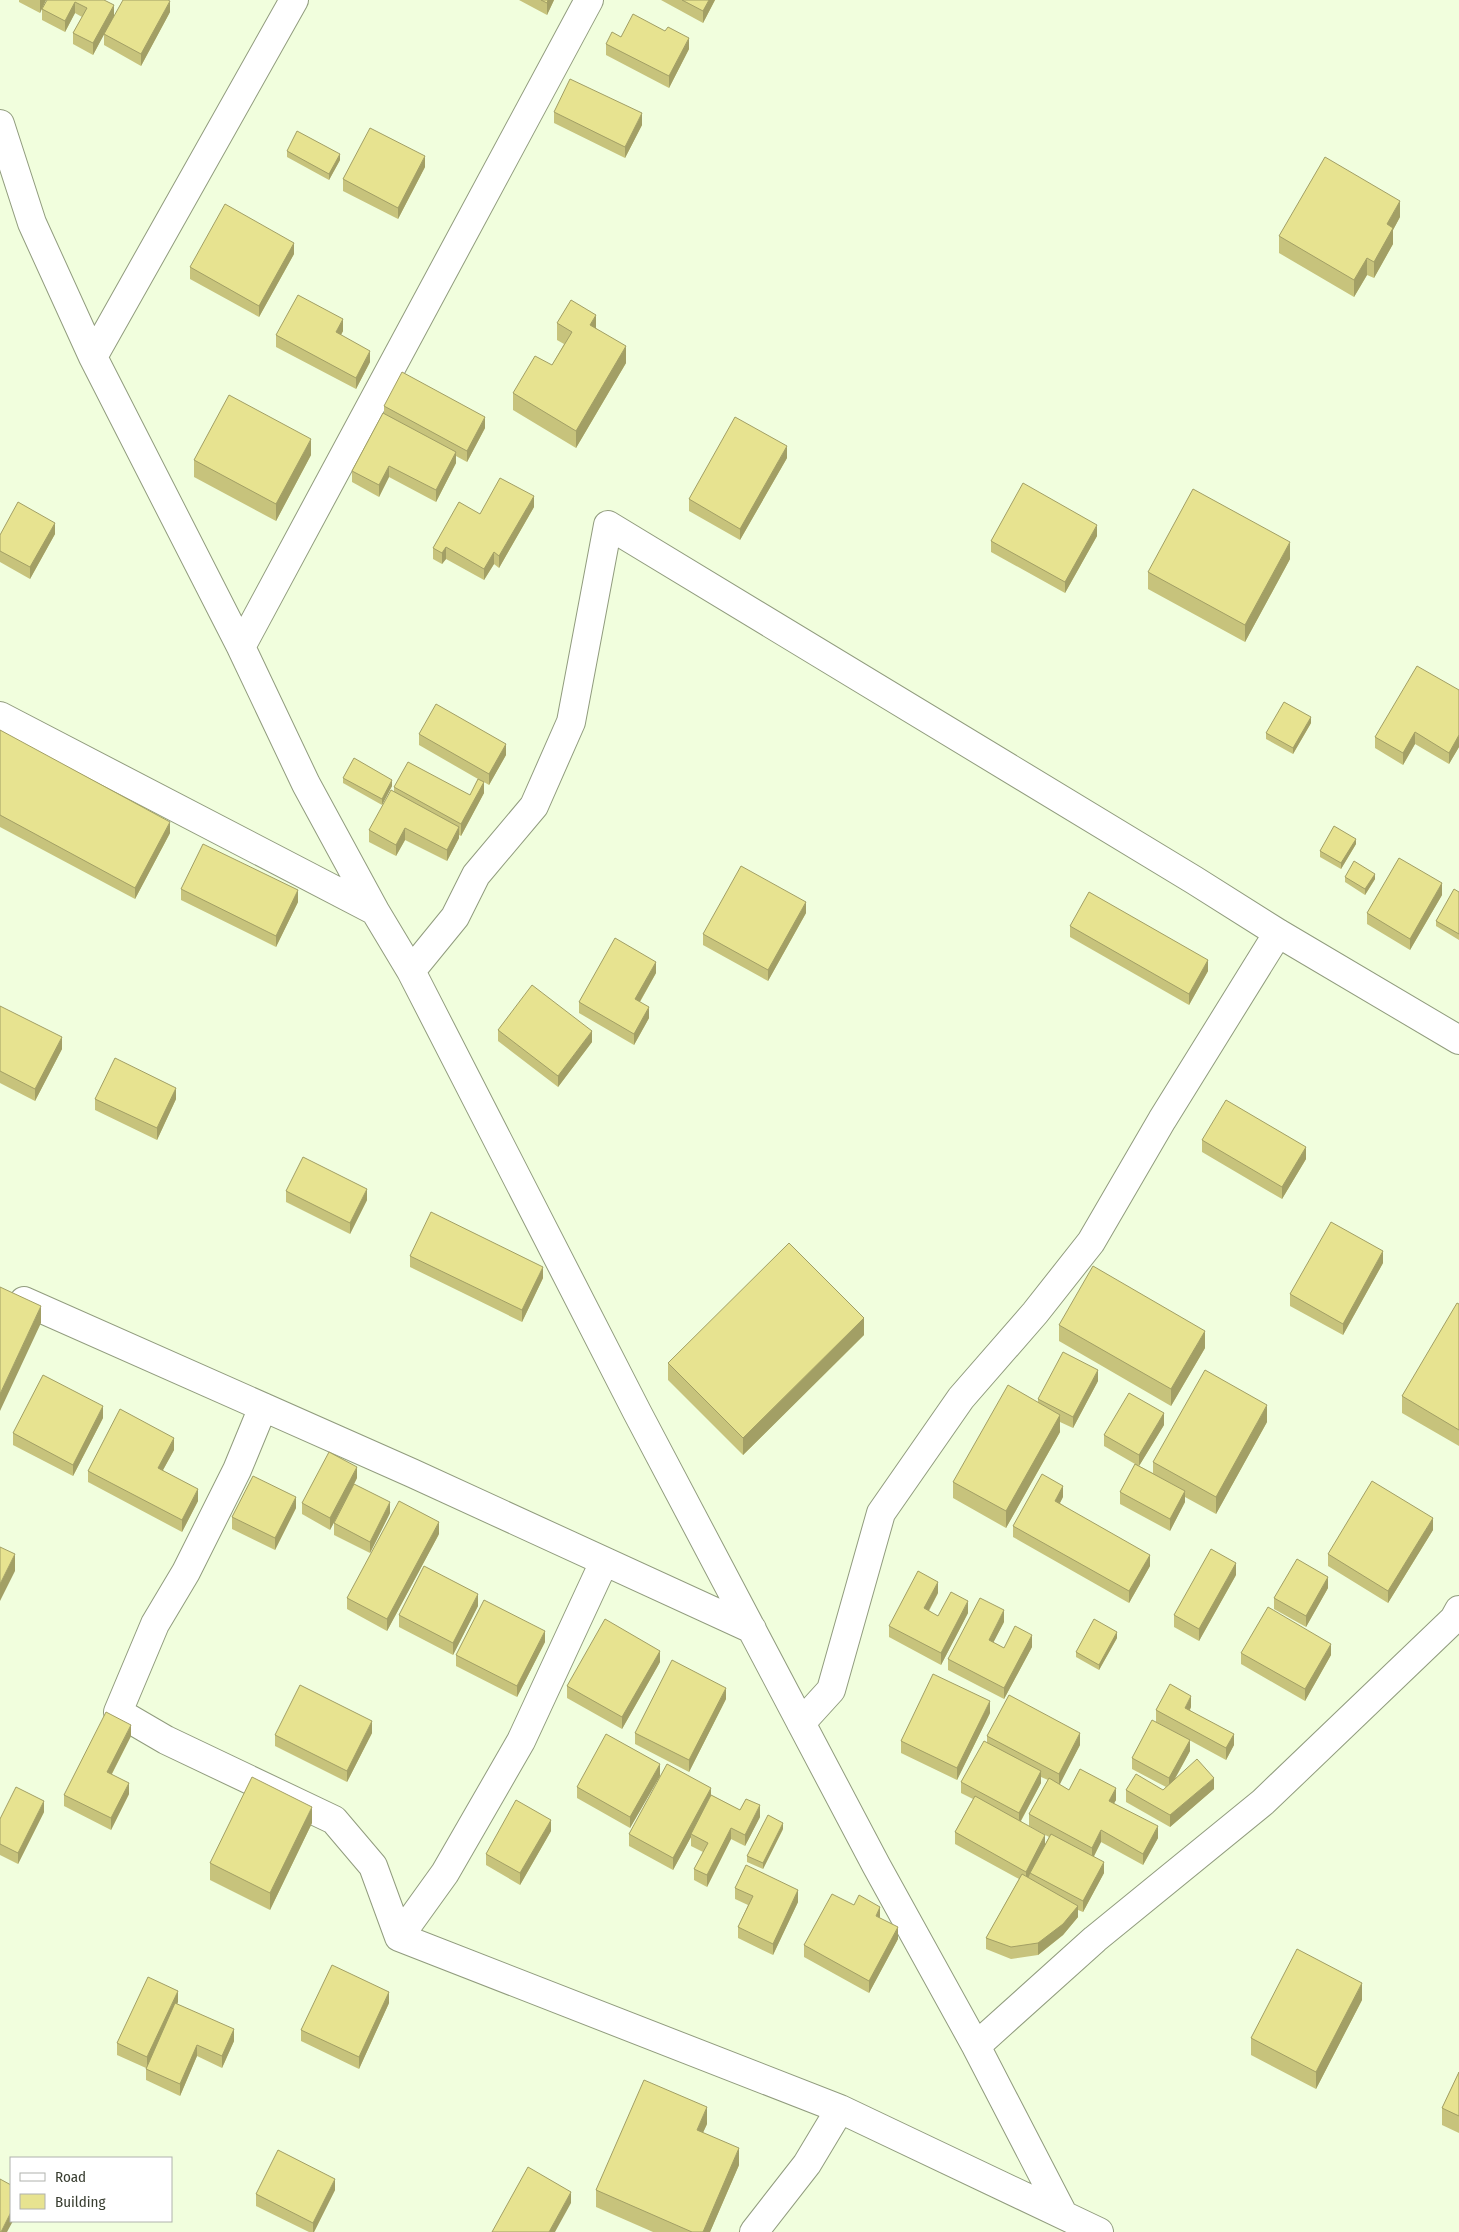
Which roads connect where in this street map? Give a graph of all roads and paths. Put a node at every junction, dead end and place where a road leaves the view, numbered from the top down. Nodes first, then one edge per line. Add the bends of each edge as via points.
1 (294, 0) edge
2 (589, 0) edge
3 (0, 124) edge
4 (93, 357) junction
5 (241, 647) junction
6 (0, 716) edge
7 (375, 911) junction
8 (1278, 933) junction
9 (411, 971) junction
10 (1459, 1040) edge
11 (24, 1301) edge
12 (263, 1407) junction
13 (604, 1562) junction
14 (1459, 1610) edge
15 (752, 1629) junction
16 (800, 1723) junction
17 (399, 1937) junction
18 (976, 2046) junction
19 (840, 2109) junction
20 (1063, 2214) junction
21 (754, 2232) edge
22 (1099, 2232) edge

1 - 4 street
2 - 5 street
3 - 4 street via 32,223
4 - 5 street
5 - 7 street via 306,784
6 - 7 street
7 - 9 street
8 - 9 street via 608,525 571,722 534,806 476,875 455,917
8 - 10 street
8 - 16 street via 1091,1242 961,1398 881,1513 831,1690
9 - 15 street
11 - 12 street
12 - 13 street
12 - 17 street via 224,1496 186,1572 155,1624 118,1712 166,1740 334,1820 373,1866
13 - 15 street
13 - 17 street via 521,1741 445,1873
14 - 18 street via 1454,1619 1384,1688 1263,1802 1095,1940
15 - 16 street
16 - 18 street
17 - 19 street
18 - 20 street
19 - 20 street
19 - 21 street via 807,2164
20 - 22 street

